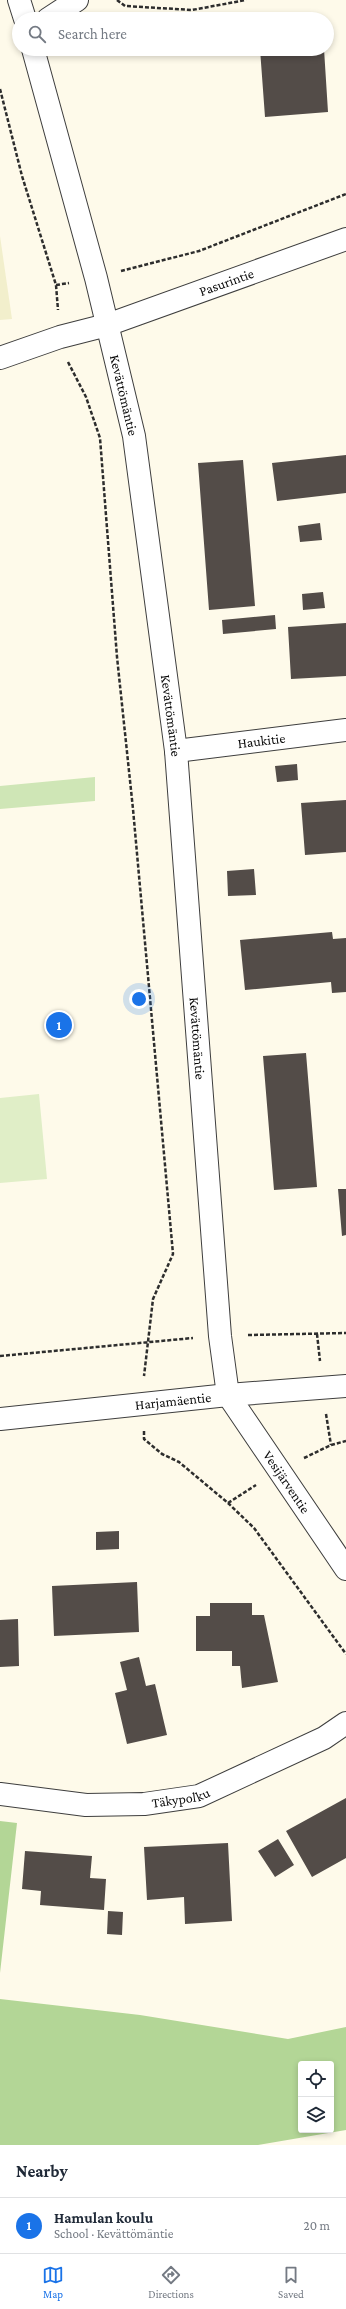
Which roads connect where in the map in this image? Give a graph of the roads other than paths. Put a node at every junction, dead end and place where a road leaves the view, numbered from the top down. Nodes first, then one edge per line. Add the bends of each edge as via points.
1 (19, 0) edge
2 (77, 0) edge
3 (22, 12) edge
4 (59, 12) edge
5 (35, 56) edge
6 (346, 239) edge
7 (107, 326) junction
8 (0, 358) edge
9 (346, 730) edge
10 (176, 751) junction
11 (346, 1386) edge
12 (228, 1395) junction
13 (0, 1419) edge
14 (346, 1569) edge
15 (346, 1723) edge
16 (0, 1794) edge

1 - 3 street
2 - 4 street
5 - 7 street, Kevättömäntie
6 - 7 street, Pasurintie
7 - 8 street, Pasurintie via 60,337
7 - 10 street, Kevättömäntie via 134,436
9 - 10 street, Haukitie
10 - 12 street, Kevättömäntie via 220,1336
11 - 12 street, Harjamäentie
12 - 13 street, Harjamäentie
12 - 14 street, Vesijärventie
15 - 16 street, Täkypolku via 324,1738 199,1796 144,1804 86,1805

